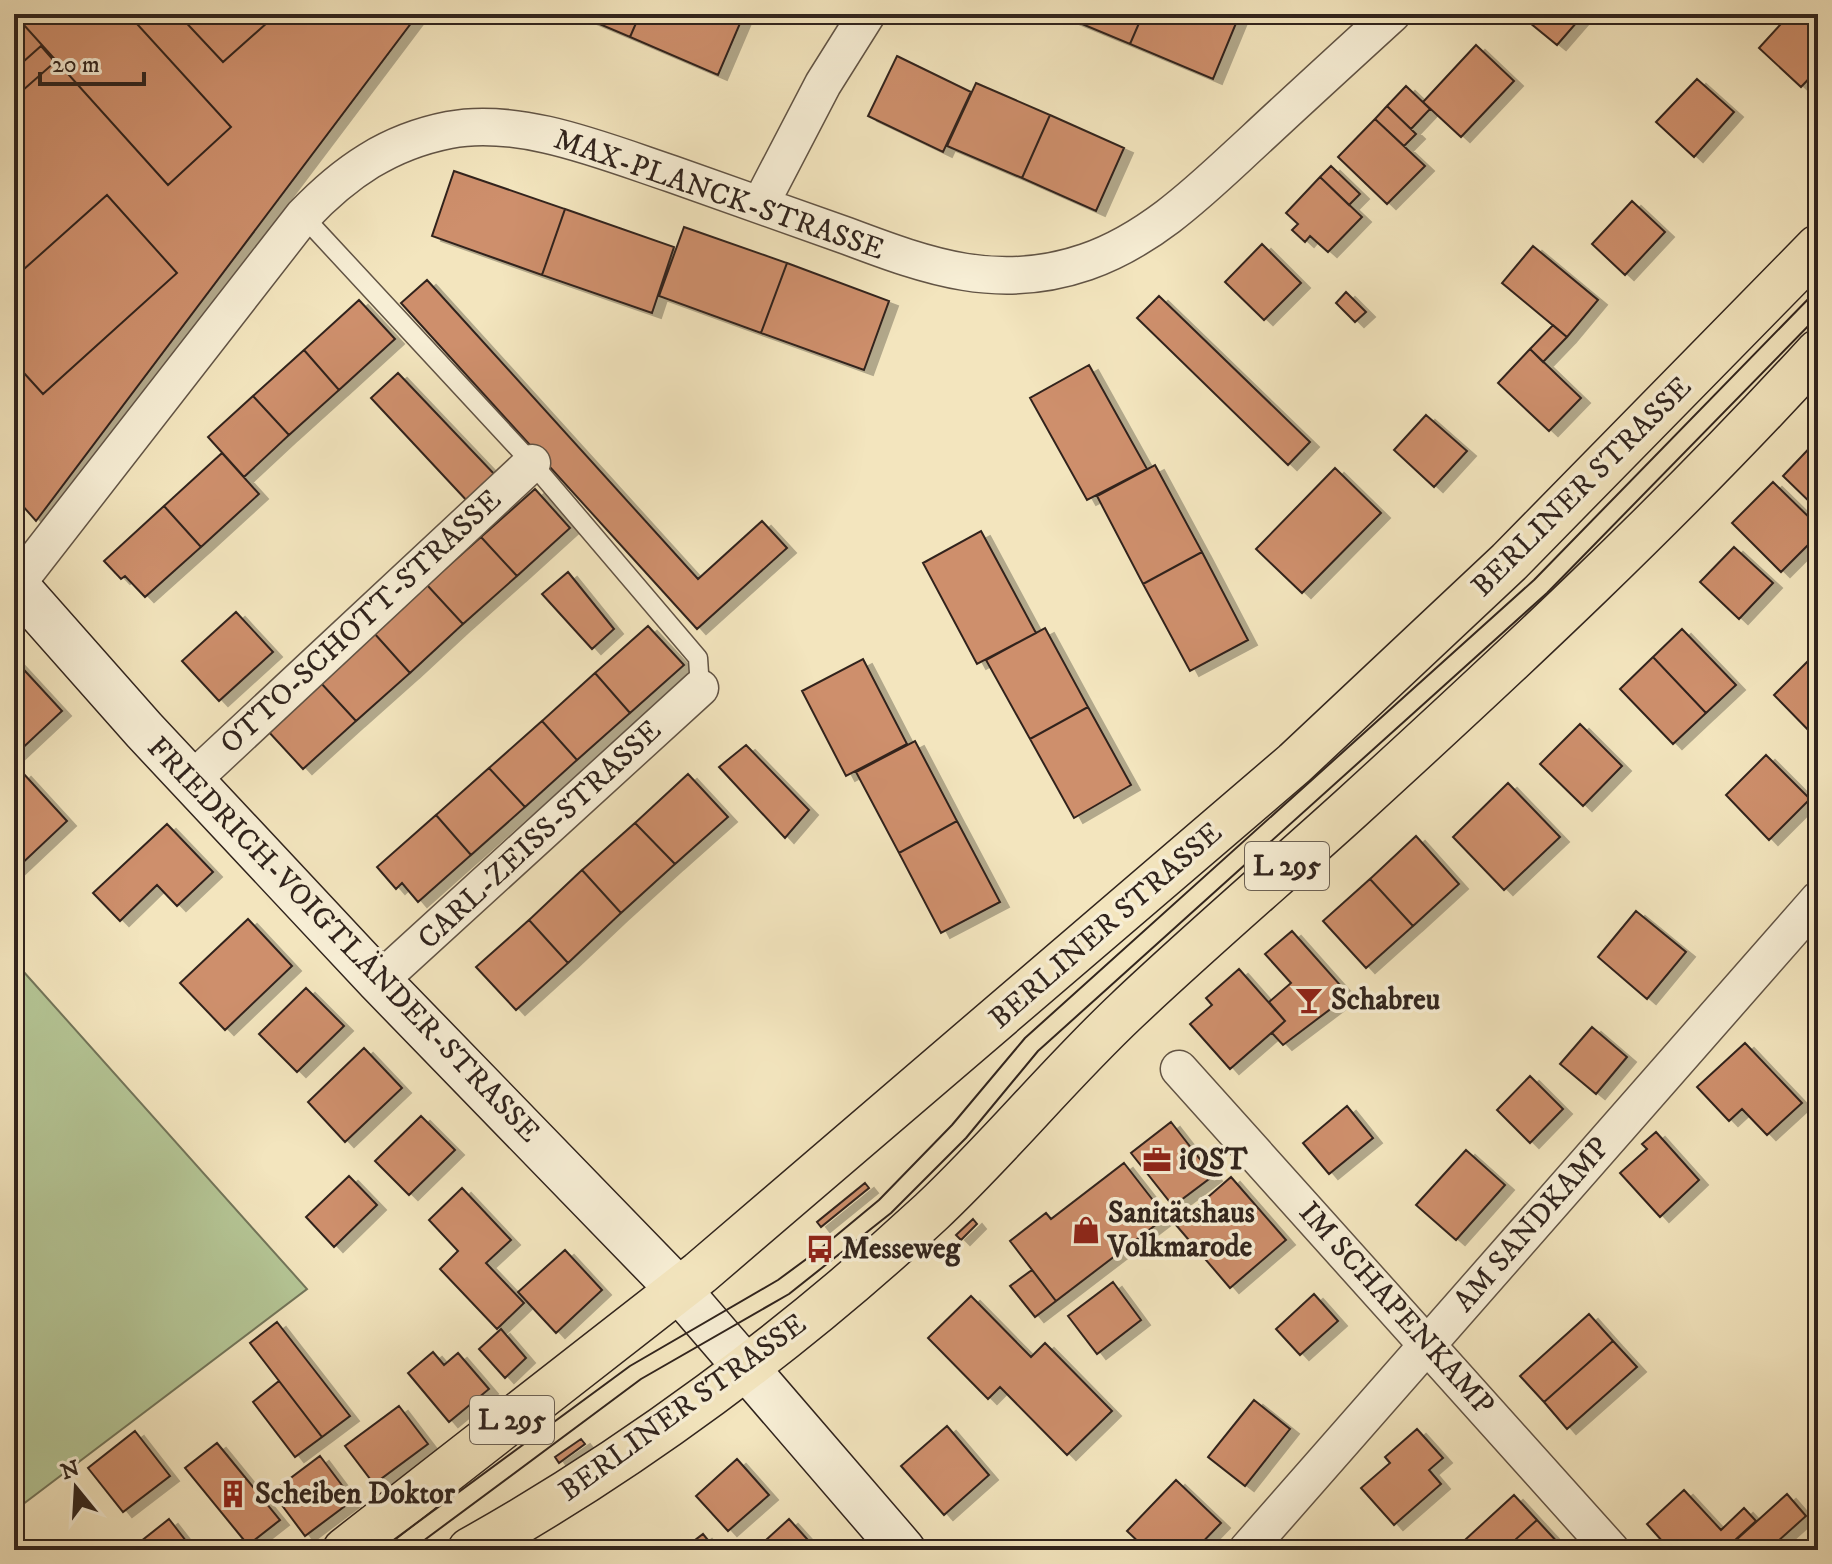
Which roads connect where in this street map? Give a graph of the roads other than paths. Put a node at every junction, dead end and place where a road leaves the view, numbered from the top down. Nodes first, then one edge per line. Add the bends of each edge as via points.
1 (867, 14) edge
2 (1392, 14) edge
3 (760, 205) junction
4 (303, 216) junction
5 (1818, 247) edge
6 (1818, 352) edge
7 (532, 463) junction
8 (15, 584) edge
9 (700, 688) joint
10 (191, 781) junction
11 (1818, 900) edge
12 (379, 981) junction
13 (1179, 1069) dead end
14 (679, 1290) junction
15 (1427, 1344) junction
16 (745, 1368) junction
17 (345, 1550) edge
18 (470, 1550) edge
19 (903, 1550) edge
20 (1247, 1550) edge
21 (1611, 1550) edge

1 - 3 street via 823,84
2 - 3 street, MAX-PLANCK-STRASSE via 1194,196 1135,242 1086,262 1014,277 956,272
3 - 4 street, MAX-PLANCK-STRASSE via 579,142 507,129 452,129 393,146 357,166
4 - 7 lane
4 - 8 street, MAX-PLANCK-STRASSE
5 - 14 main road, BERLINER STRASSE / L 295 via 1509,562 1295,763
6 - 16 main road, BERLINER STRASSE / L 295 via 1571,604 1127,1010 934,1209
7 - 9 lane via 698,658
7 - 10 street, OTTO-SCHOTT-STRASSE
8 - 10 main road, FRIEDRICH-VOIGTLÄNDER-STRASSE
9 - 12 street, CARL-ZEISS-STRASSE
10 - 12 main road, FRIEDRICH-VOIGTLÄNDER-STRASSE
11 - 15 street, AM SANDKAMP
12 - 14 main road, FRIEDRICH-VOIGTLÄNDER-STRASSE
13 - 15 street, IM SCHAPENKAMP
14 - 16 main road
14 - 17 main road, BERLINER STRASSE / L 295
15 - 20 street, AM SANDKAMP
15 - 21 street, IM SCHAPENKAMP
16 - 18 main road, BERLINER STRASSE / L 295 via 528,1518
16 - 19 main road

